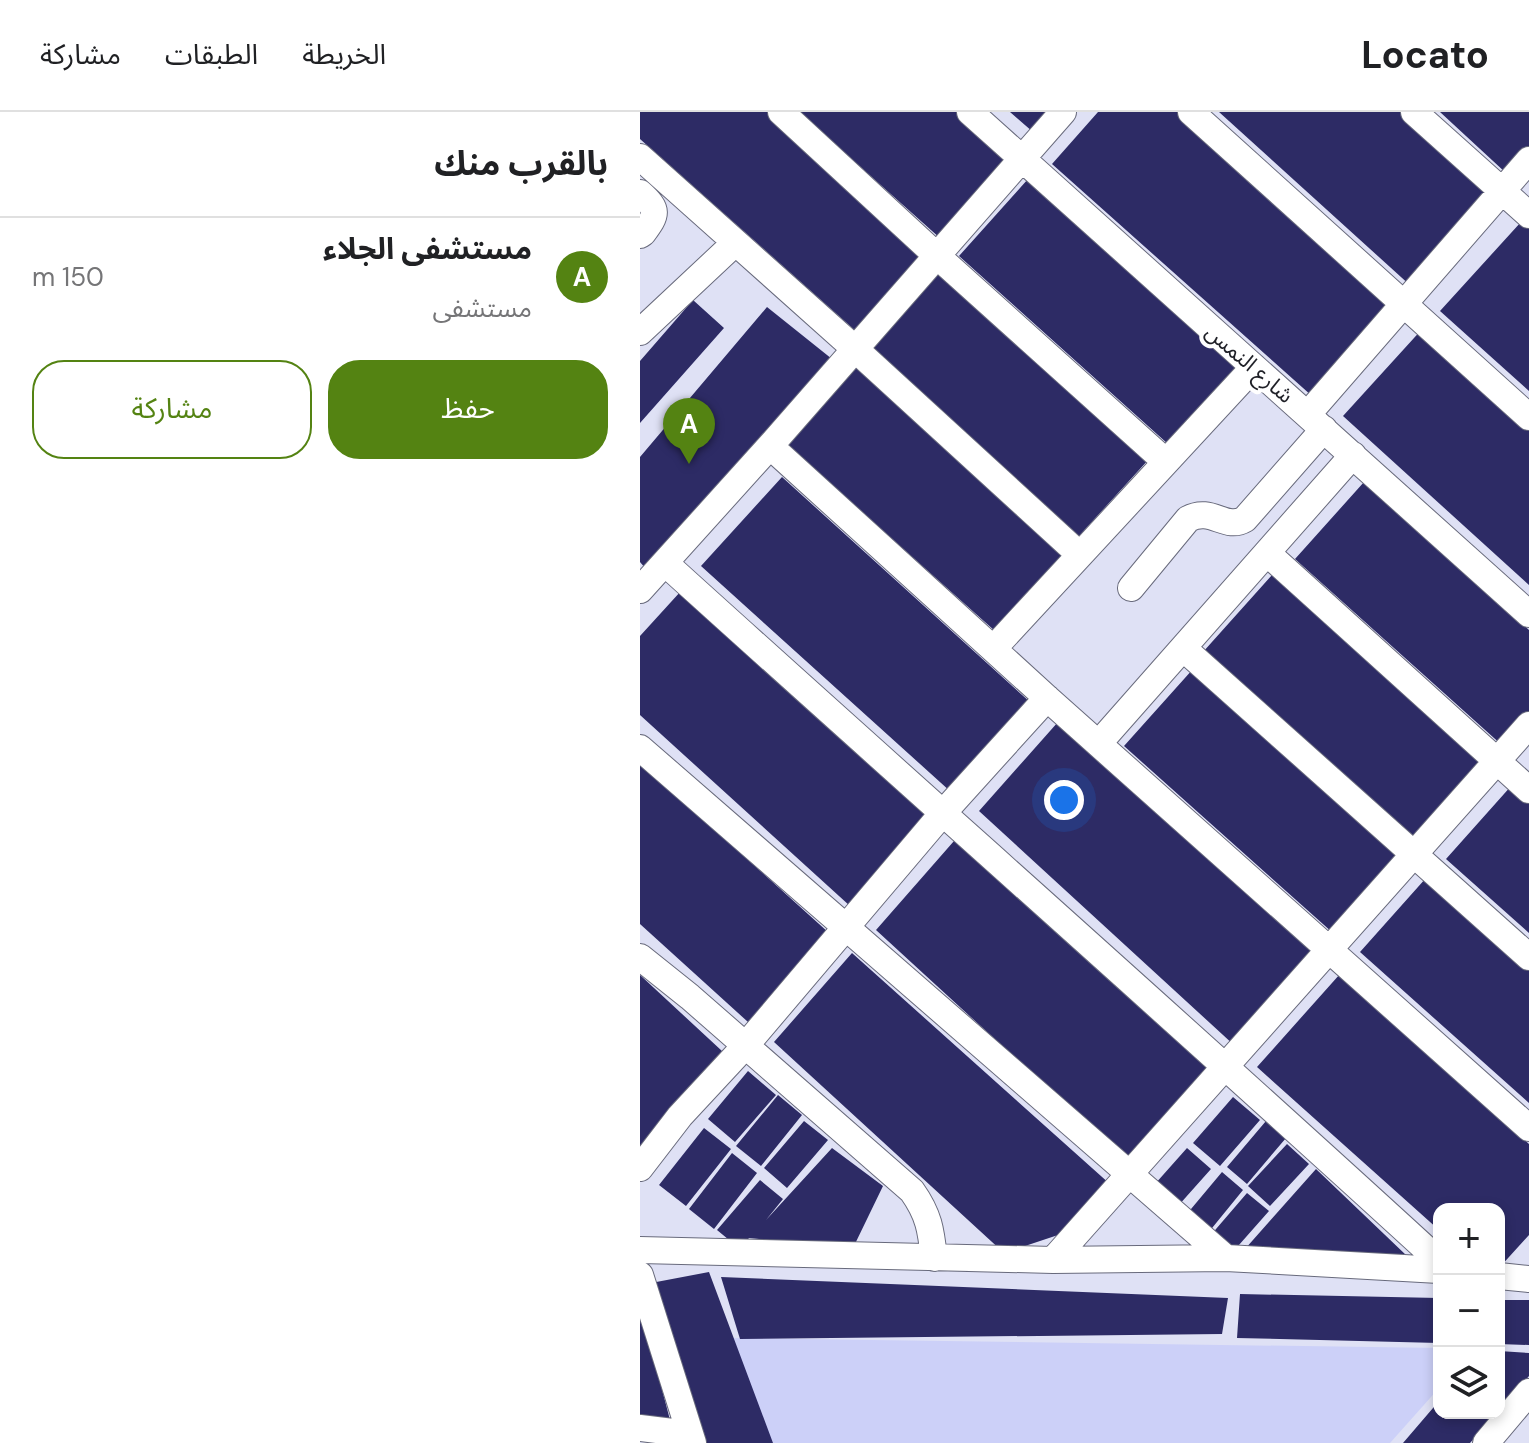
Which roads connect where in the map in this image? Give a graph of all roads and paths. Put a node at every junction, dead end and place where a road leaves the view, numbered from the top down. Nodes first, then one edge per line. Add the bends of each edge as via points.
1 (781, 112) edge
2 (970, 112) edge
3 (1063, 112) edge
4 (1191, 112) edge
5 (1414, 112) edge
6 (640, 157) edge
7 (1021, 159) junction
8 (1529, 160) edge
9 (1502, 191) junction
10 (640, 193) edge
11 (1529, 215) edge
12 (640, 235) edge
13 (735, 243) junction
14 (936, 255) junction
15 (1404, 304) junction
16 (640, 332) edge
17 (854, 348) junction
18 (1254, 367) junction
19 (1529, 417) edge
20 (1316, 422) junction
21 (770, 446) junction
22 (1353, 455) junction
23 (1166, 462) junction
24 (1267, 553) junction
25 (1080, 555) junction
26 (665, 563) junction
27 (1131, 588) dead end
28 (640, 590) edge
29 (1529, 614) edge
30 (1183, 648) junction
31 (993, 649) junction
32 (1047, 698) junction
33 (1529, 725) edge
34 (1099, 743) junction
35 (640, 748) edge
36 (1498, 761) junction
37 (1529, 790) edge
38 (942, 814) junction
39 (1414, 854) junction
40 (847, 928) junction
41 (1328, 951) junction
42 (640, 957) edge
43 (1529, 957) edge
44 (746, 1045) junction
45 (1226, 1065) junction
46 (1529, 1128) edge
47 (640, 1168) edge
48 (1131, 1174) junction
49 (640, 1250) edge
50 (1433, 1255) edge
51 (934, 1258) junction
52 (1226, 1258) junction
53 (1053, 1260) junction
54 (1433, 1270) edge
55 (640, 1275) edge
56 (1505, 1276) edge
57 (1528, 1278) edge
58 (1529, 1392) edge
59 (640, 1428) edge
60 (691, 1438) edge
61 (1486, 1443) edge

1 - 14 street
2 - 7 street, شارع النمس
3 - 7 street
4 - 15 street
5 - 9 street
6 - 13 street
7 - 14 street
7 - 18 street, شارع النمس
8 - 9 street
9 - 11 street
9 - 15 street
10 - 12 street via 655,215
13 - 16 street
13 - 17 street
14 - 17 street
14 - 23 street
15 - 19 street
15 - 20 street
17 - 21 street
17 - 25 street
18 - 20 street, شارع النمس
18 - 23 street
20 - 22 street, شارع النمس
20 - 27 street via 1241,522 1207,514 1188,519
21 - 26 street
21 - 31 street
22 - 24 street
22 - 29 street, شارع النمس
23 - 25 street
24 - 30 street
24 - 36 street
25 - 31 street
26 - 28 street
26 - 38 street
30 - 34 street
30 - 39 street
31 - 32 street
32 - 34 street
32 - 38 street
33 - 36 street
34 - 41 street
35 - 40 street
36 - 37 street
36 - 39 street
38 - 40 street
38 - 45 street
39 - 41 street
39 - 43 street
40 - 44 street
40 - 48 street
41 - 45 street
41 - 46 street
42 - 44 street
44 - 47 street
44 - 51 street via 912,1191 924,1207
45 - 48 street
45 - 50 street
48 - 52 street
48 - 53 street
49 - 51 street
51 - 53 street
52 - 53 street
52 - 54 street
55 - 60 street
56 - 57 street
58 - 61 street
59 - 60 street

